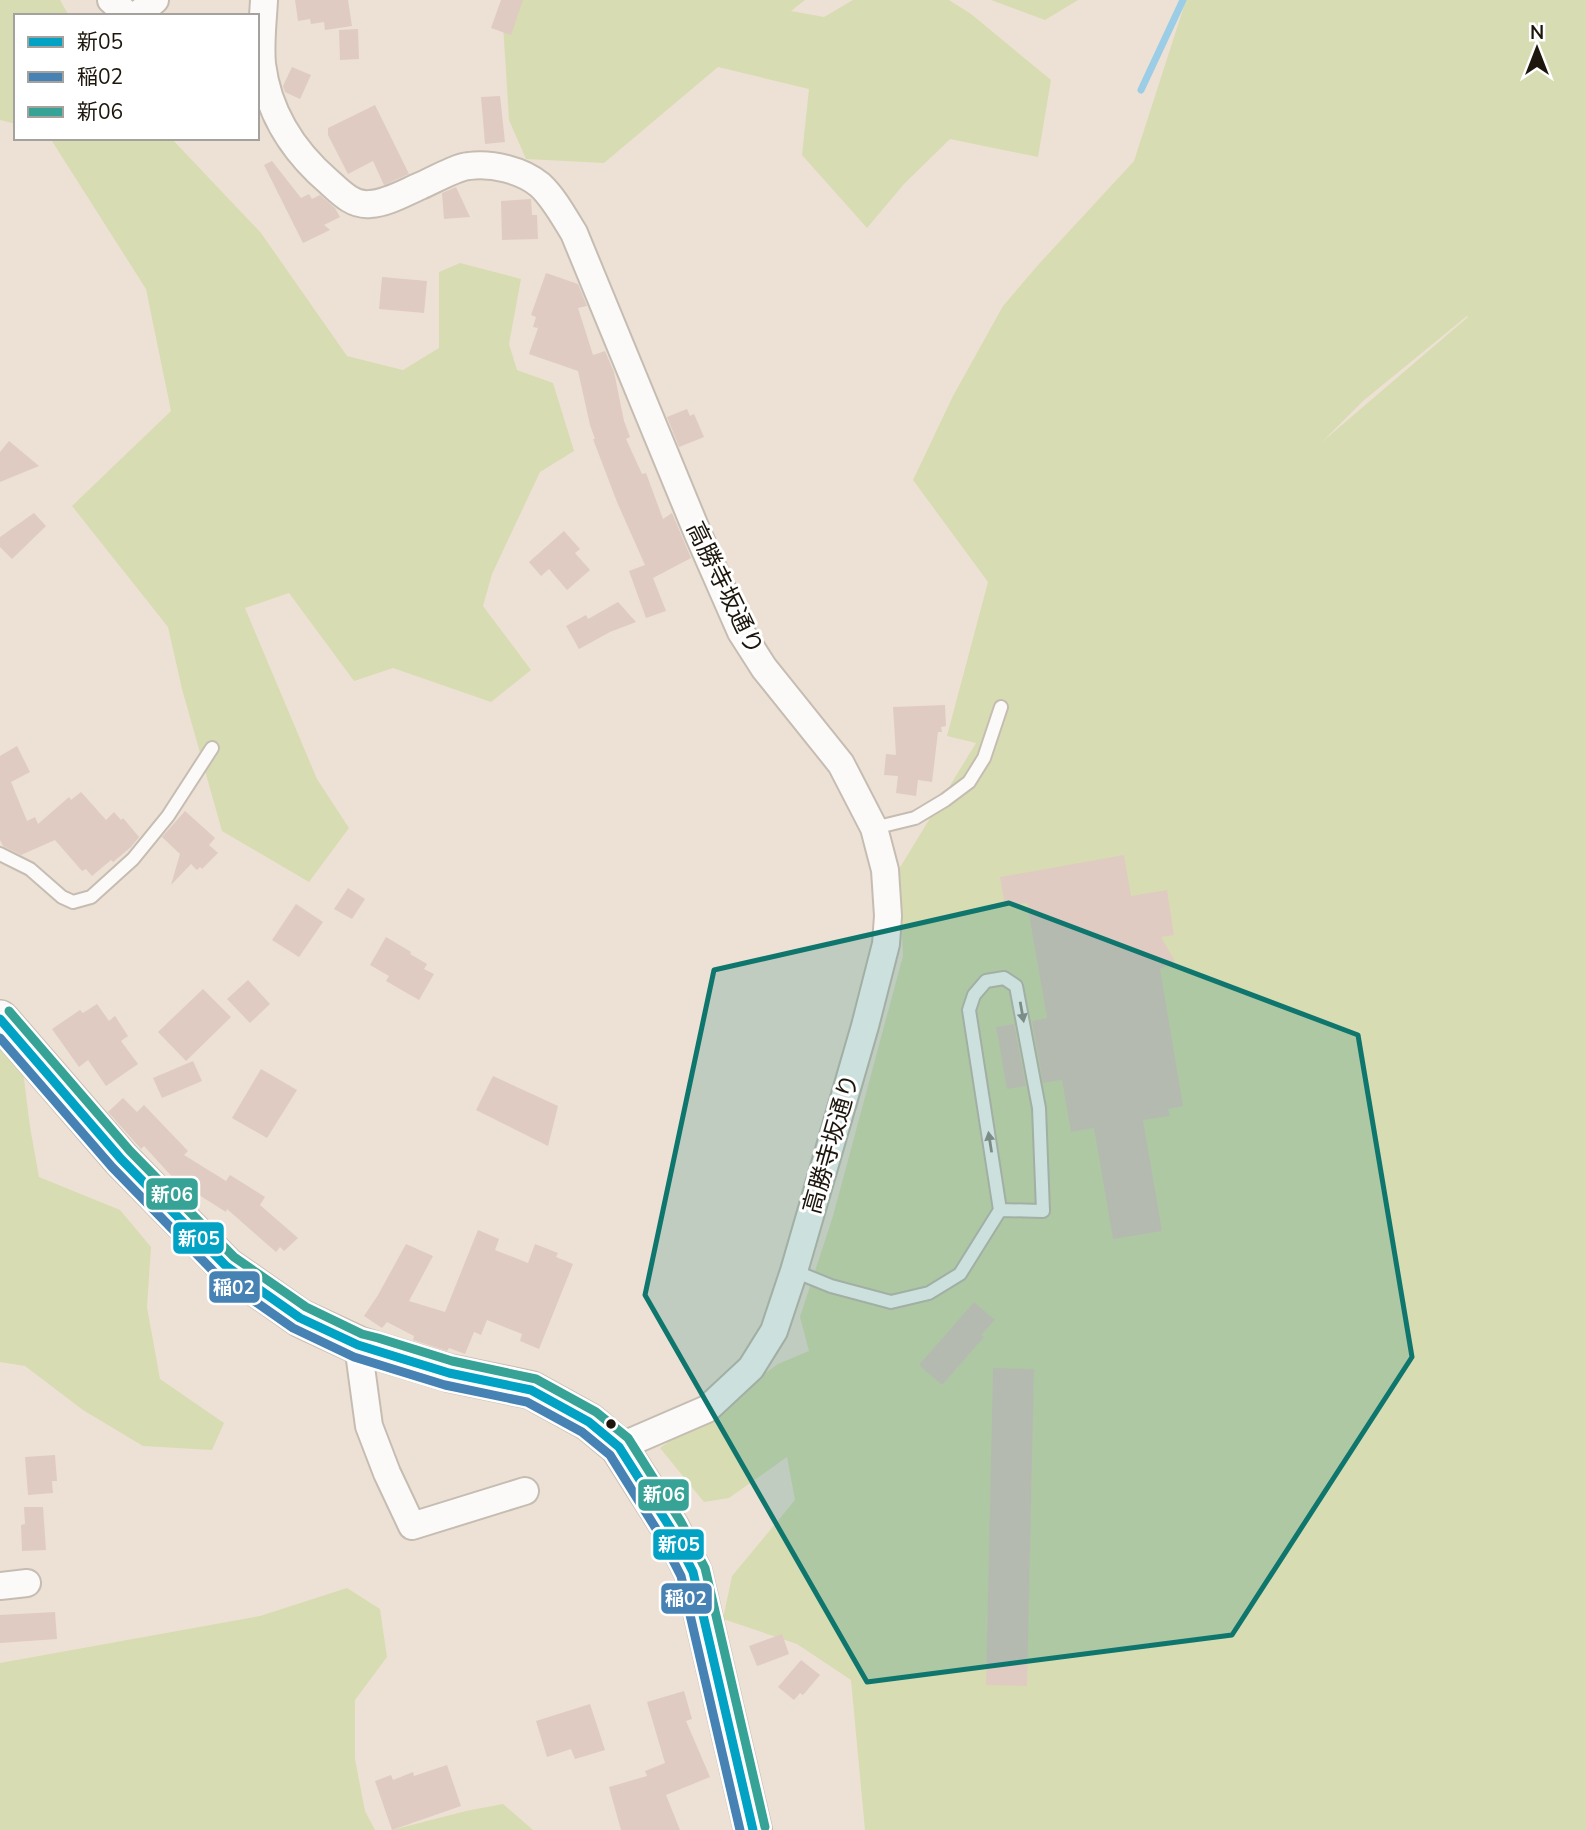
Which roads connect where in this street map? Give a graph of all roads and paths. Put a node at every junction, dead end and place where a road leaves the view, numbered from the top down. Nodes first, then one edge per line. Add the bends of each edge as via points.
1 (111, 0) edge
2 (155, 0) edge
3 (264, 0) edge
4 (127, 14) edge
5 (138, 14) edge
6 (1001, 707) dead end
7 (212, 748) dead end
8 (874, 828) junction
9 (0, 854) edge
10 (0, 1020) edge
11 (1000, 1210) junction
12 (794, 1271) junction
13 (358, 1345) junction
14 (619, 1447) junction
15 (525, 1491) dead end
16 (27, 1583) dead end
17 (0, 1586) edge
18 (752, 1830) edge

1 - 4 street
2 - 5 street
3 - 8 street, 高勝寺坂通り via 262,62 278,119 318,173 349,199 368,205 467,166 494,166 539,185 557,206 574,233 741,632 841,764
6 - 8 lane via 984,758 969,782 915,818
7 - 9 lane via 168,816 133,859 91,897 73,902 62,897 30,869
8 - 12 street, 高勝寺坂通り via 885,870 886,944
10 - 13 street via 121,1159 226,1266 300,1318
11 -> 11 lane via 969,1010 986,981 1004,978 1016,986 1039,1108 1043,1211
11 - 12 lane via 960,1275 929,1293 891,1301
12 - 14 street, 高勝寺坂通り via 774,1331 751,1368 707,1409
13 - 14 street via 449,1373 531,1390 589,1422
13 - 15 street via 369,1426 412,1526
14 - 18 street via 692,1572
16 - 17 street

